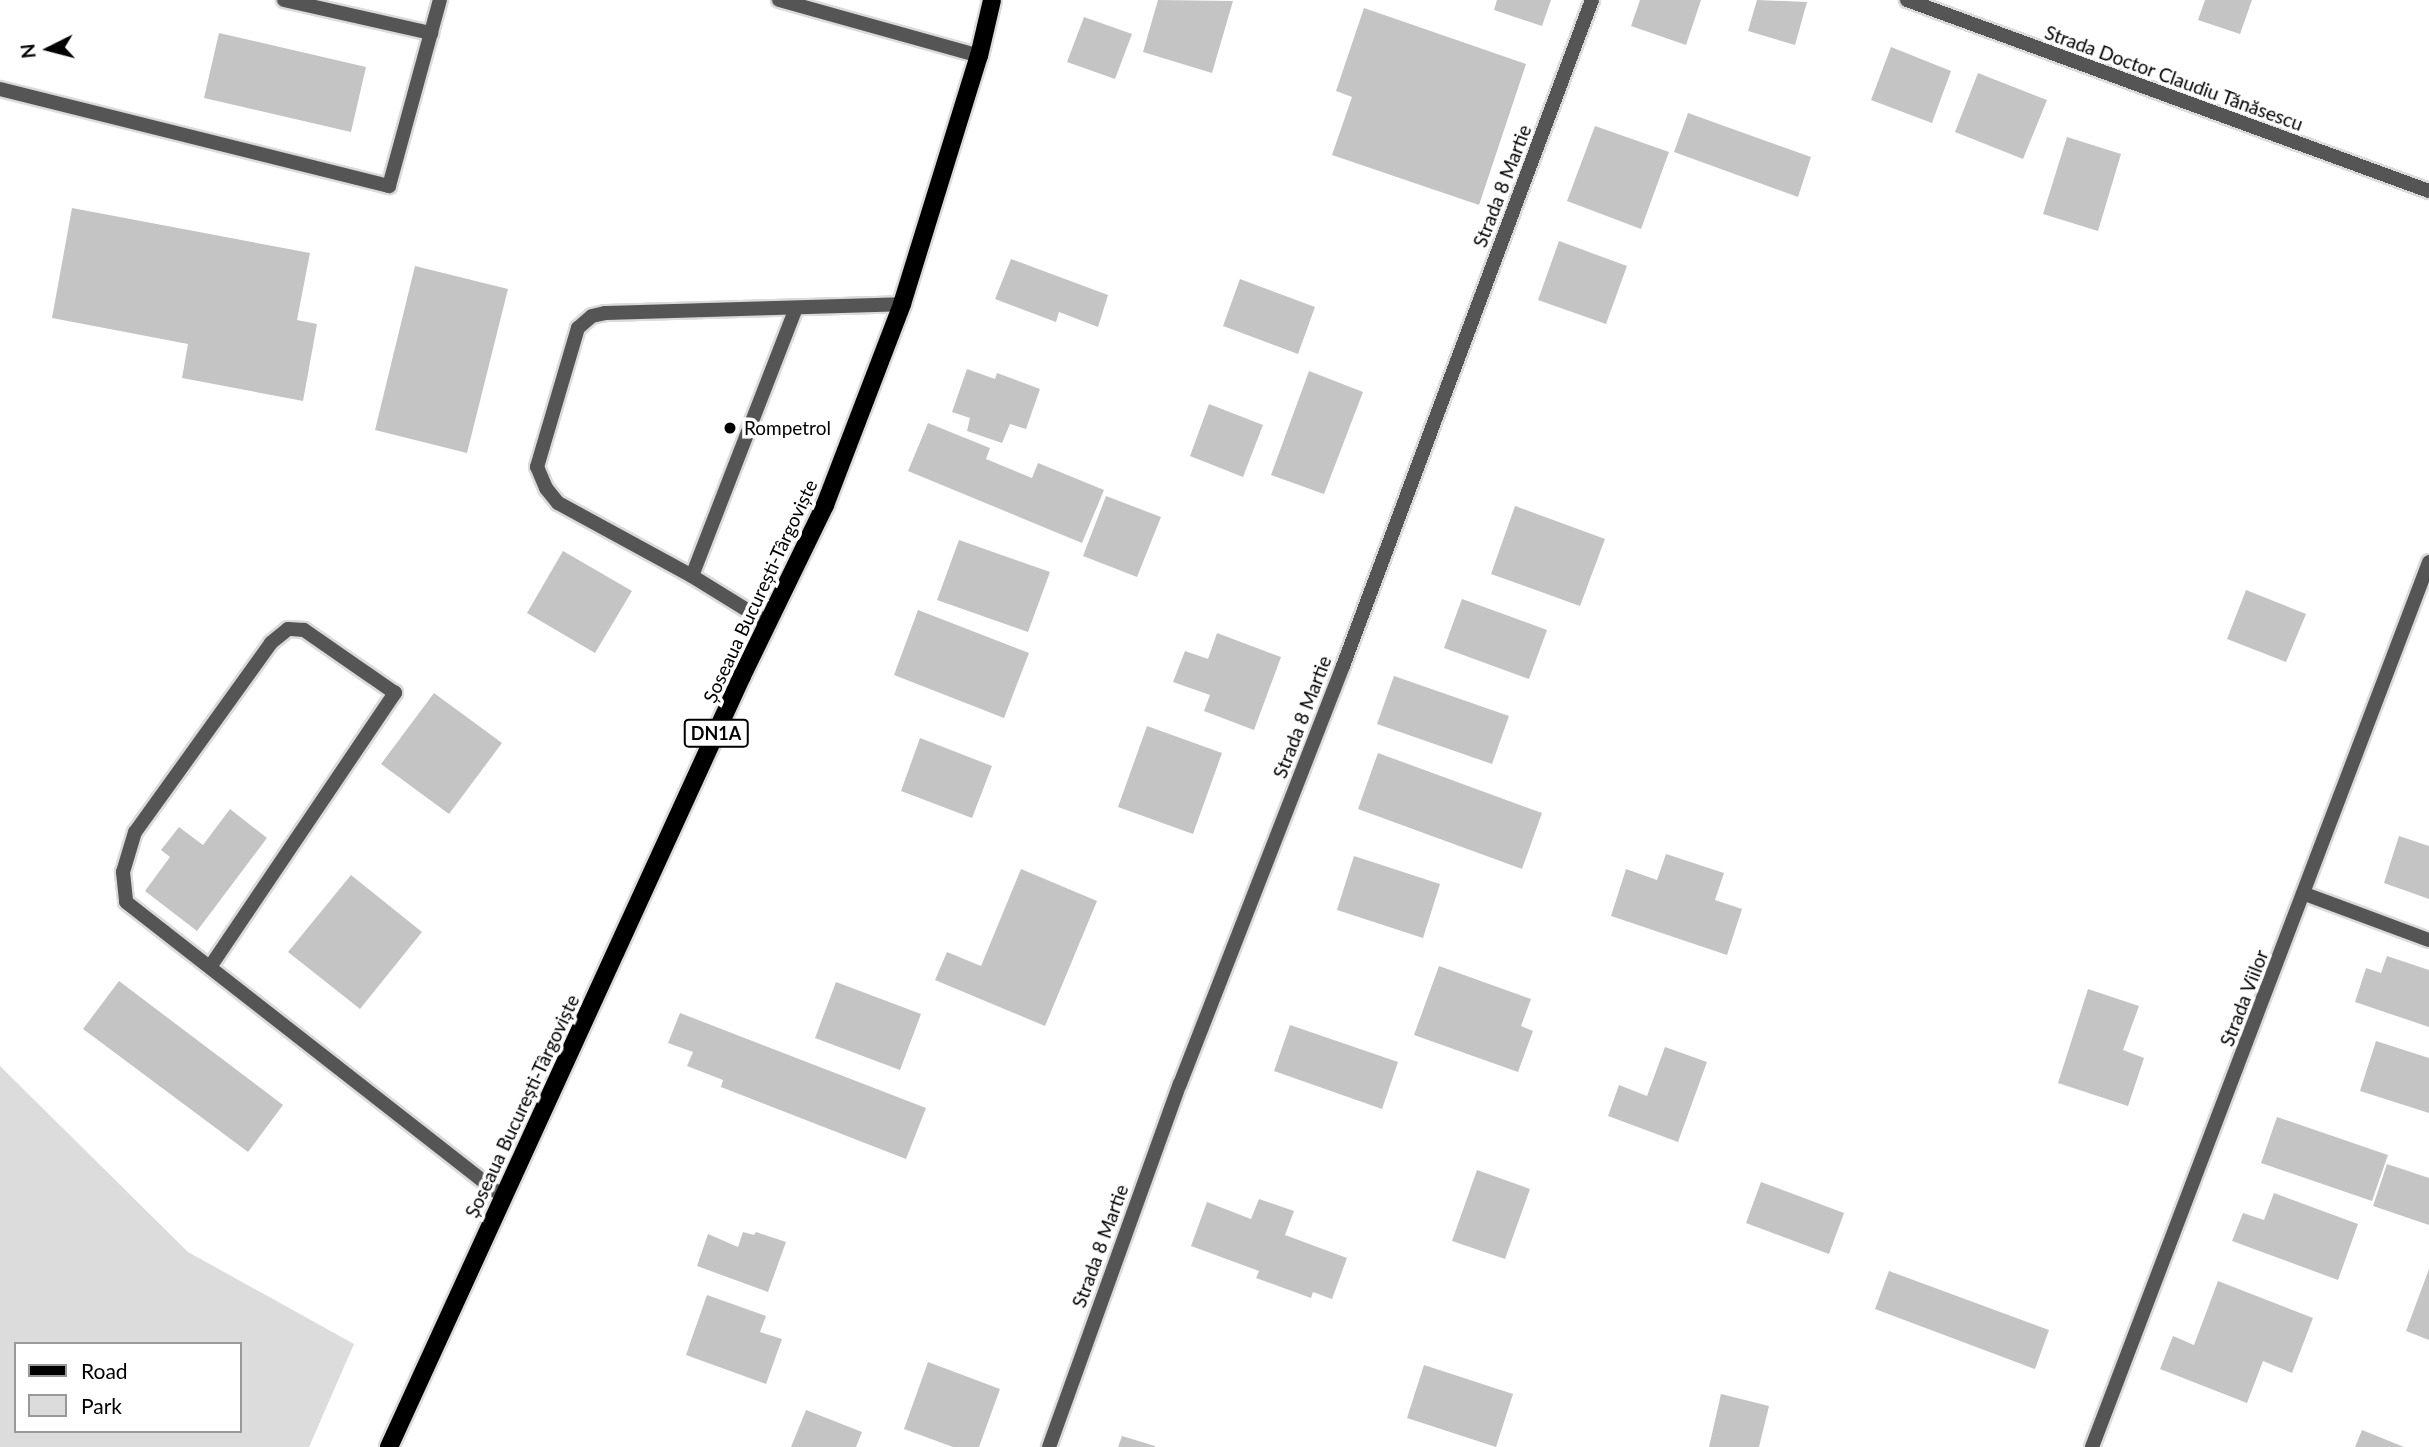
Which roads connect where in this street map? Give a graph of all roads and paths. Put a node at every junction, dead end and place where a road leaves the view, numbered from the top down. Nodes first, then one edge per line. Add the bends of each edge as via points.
1 (284, 0) edge
2 (440, 0) edge
3 (779, 0) edge
4 (992, 0) edge
5 (1592, 0) edge
6 (1907, 0) edge
7 (431, 33) junction
8 (979, 56) junction
9 (0, 89) edge
10 (2429, 191) edge
11 (902, 304) junction
12 (796, 308) junction
13 (2429, 562) edge
14 (692, 576) junction
15 (768, 623) junction
16 (2305, 894) junction
17 (2429, 940) edge
18 (210, 967) junction
19 (504, 1197) junction
20 (389, 1447) edge
21 (1049, 1447) edge
22 (2092, 1447) edge

1 - 7 street
2 - 7 street
3 - 8 street
4 - 8 main road, Șoseaua București-Târgoviște / DN1A
5 - 21 street, Strada 8 Martie via 1343,666 1180,1084
6 - 10 street, Strada Doctor Claudiu Tănăsescu
7 - 9 street via 389,186
8 - 11 main road, Șoseaua București-Târgoviște / DN1A
11 - 12 street
11 - 15 main road, Șoseaua București-Târgoviște / DN1A via 825,505
12 - 14 street
12 - 14 street via 606,313 592,316 578,328 537,467 546,488 558,503
13 - 16 street, Strada Viilor
14 - 15 street
15 - 19 main road, Șoseaua București-Târgoviște / DN1A
16 - 17 street
16 - 22 street, Strada Viilor
18 - 18 street via 126,902 123,872 135,832 271,643 288,629 303,630 395,693
18 - 19 street
19 - 20 main road, Șoseaua București-Târgoviște / DN1A

